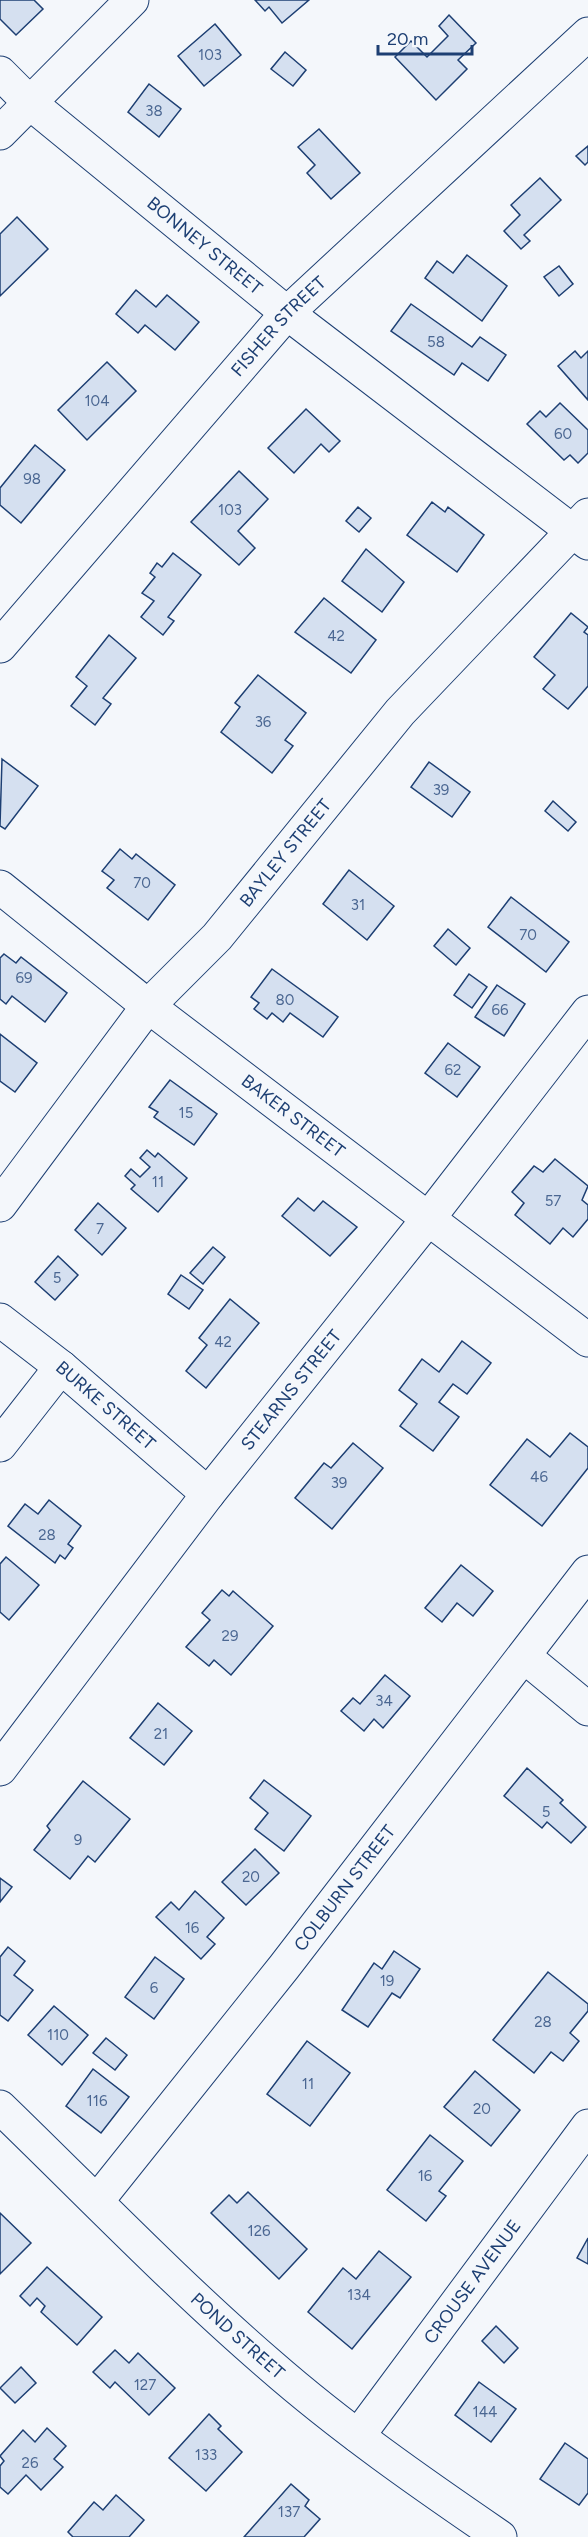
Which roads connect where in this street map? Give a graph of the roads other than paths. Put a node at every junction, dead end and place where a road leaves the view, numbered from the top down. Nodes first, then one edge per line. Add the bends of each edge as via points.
1 (132, 0) edge
2 (588, 34) edge
3 (0, 73) edge
4 (30, 103) junction
5 (0, 133) edge
6 (287, 313) junction
7 (582, 530) edge
8 (0, 646) edge
9 (0, 887) edge
10 (148, 1006) junction
11 (588, 1012) edge
12 (0, 1204) edge
13 (428, 1219) junction
14 (0, 1320) edge
15 (588, 1340) edge
16 (61, 1367) junction
17 (0, 1445) edge
18 (208, 1494) junction
19 (588, 1572) edge
20 (525, 1657) junction
21 (588, 1708) edge
22 (0, 1769) edge
23 (0, 2107) edge
24 (588, 2126) edge
25 (97, 2201) junction
26 (358, 2436) junction
27 (500, 2537) edge

1 - 4 street
2 - 6 street, FISHER STREET
3 - 4 street, BONNEY STREET
4 - 5 street
4 - 6 street, BONNEY STREET
6 - 7 street, BONNEY STREET
6 - 8 street, FISHER STREET
7 - 10 street, BAYLEY STREET via 400,712 217,937
9 - 10 street, BAKER STREET
10 - 12 street, BAYLEY STREET
10 - 13 street, BAKER STREET
11 - 13 street, STEARNS STREET
13 - 15 street, BAKER STREET
13 - 18 street, STEARNS STREET
14 - 16 street, BURKE STREET
16 - 17 street
16 - 18 street, BURKE STREET
18 - 22 street, STEARNS STREET
19 - 20 street, COLBURN STREET
20 - 21 street
20 - 25 street, COLBURN STREET
23 - 25 street, POND STREET
24 - 26 street, CROUSE AVENUE
25 - 26 street, POND STREET via 270,2365
26 - 27 street, POND STREET

